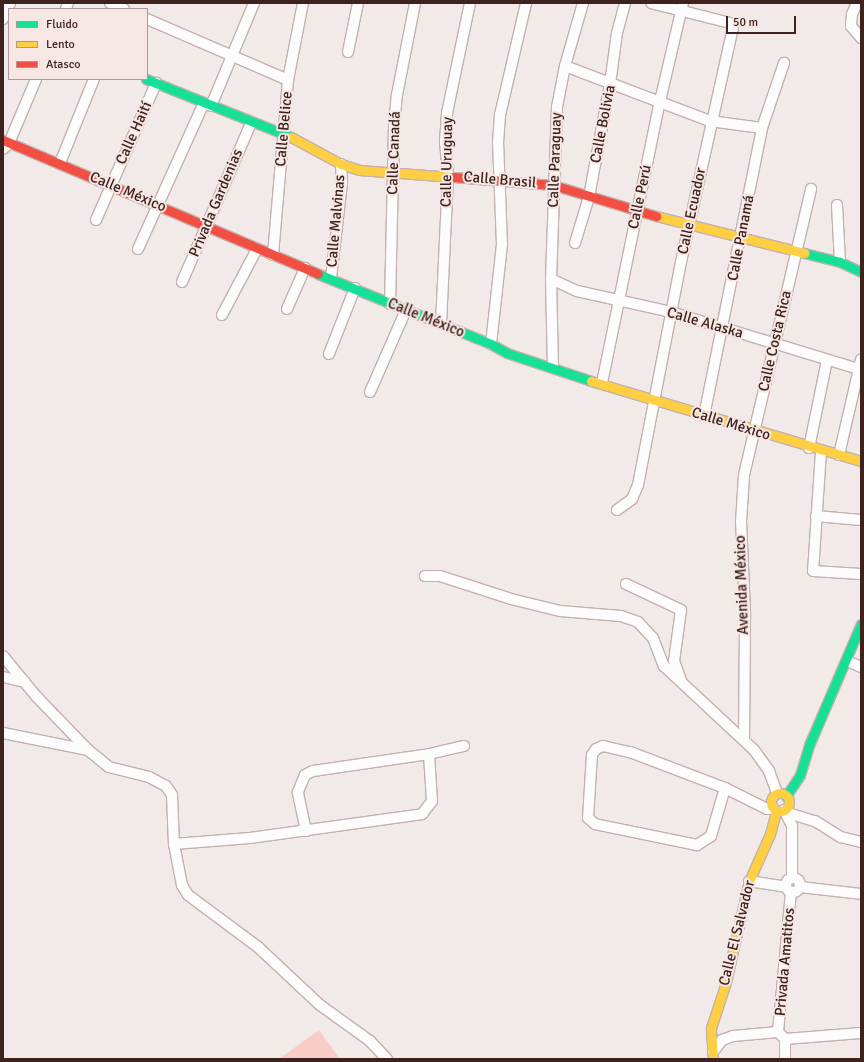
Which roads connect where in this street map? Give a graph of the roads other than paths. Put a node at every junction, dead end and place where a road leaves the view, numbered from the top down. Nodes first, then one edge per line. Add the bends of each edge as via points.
1 (10, 3) edge
2 (110, 3) edge
3 (254, 3) edge
4 (302, 3) edge
5 (358, 3) edge
6 (415, 3) edge
7 (470, 3) edge
8 (526, 3) edge
9 (583, 3) edge
10 (625, 3) edge
11 (651, 3) edge
12 (857, 3) edge
13 (682, 7) edge
14 (122, 8) edge
15 (148, 19) edge
16 (3, 20) edge
17 (861, 38) edge
18 (348, 52) dead end
19 (231, 56) junction
20 (784, 63) dead end
21 (565, 66) junction
22 (36, 80) edge
23 (94, 80) edge
24 (148, 80) edge
25 (288, 80) junction
26 (156, 83) junction
27 (610, 84) junction
28 (660, 101) junction
29 (208, 105) junction
30 (710, 121) junction
31 (251, 123) junction
32 (762, 128) junction
33 (284, 135) junction
34 (5, 144) edge
35 (60, 163) junction
36 (341, 164) junction
37 (393, 171) junction
38 (448, 176) junction
39 (501, 179) junction
40 (112, 184) junction
41 (553, 185) junction
42 (811, 188) dead end
43 (589, 197) junction
44 (157, 204) junction
45 (837, 206) dead end
46 (637, 210) junction
47 (96, 220) dead end
48 (206, 226) junction
49 (690, 226) junction
50 (742, 238) junction
51 (575, 243) dead end
52 (257, 248) junction
53 (138, 249) dead end
54 (796, 251) junction
55 (273, 255) junction
56 (840, 262) junction
57 (305, 268) junction
58 (861, 272) edge
59 (331, 278) junction
60 (551, 279) junction
61 (182, 282) dead end
62 (355, 288) junction
63 (618, 301) junction
64 (390, 304) junction
65 (287, 309) dead end
66 (406, 310) junction
67 (670, 312) junction
68 (222, 316) dead end
69 (441, 324) junction
70 (722, 328) junction
71 (774, 342) junction
72 (491, 344) junction
73 (330, 354) dead end
74 (827, 360) junction
75 (860, 364) edge
76 (553, 368) junction
77 (602, 383) junction
78 (370, 392) dead end
79 (653, 401) junction
80 (704, 416) junction
81 (755, 431) junction
82 (809, 448) junction
83 (820, 451) junction
84 (839, 455) junction
85 (861, 461) edge
86 (617, 510) dead end
87 (816, 516) junction
88 (861, 520) edge
89 (861, 574) edge
90 (425, 576) dead end
91 (626, 584) dead end
92 (861, 624) edge
93 (3, 656) edge
94 (847, 661) junction
95 (861, 668) edge
96 (3, 677) edge
97 (24, 682) junction
98 (681, 682) junction
99 (3, 733) edge
100 (744, 739) junction
101 (464, 746) dead end
102 (88, 750) junction
103 (429, 754) junction
104 (725, 788) junction
105 (782, 794) junction
106 (780, 811) junction
107 (306, 831) junction
108 (861, 842) edge
109 (174, 844) junction
110 (749, 881) junction
111 (793, 886) junction
112 (861, 894) edge
113 (861, 1033) edge
114 (782, 1036) junction
115 (713, 1055) edge
116 (387, 1059) edge
117 (785, 1059) edge

1 - 16 street
2 - 14 street
3 - 19 street
4 - 25 street, Calle Belice
5 - 18 street
6 - 37 street, Calle Canadá via 397,95
7 - 38 street, Calle Uruguay via 447,113 445,142
8 - 39 street via 500,116 498,143
9 - 21 street, Calle Paraguay
10 - 27 street, Calle Bolivia via 617,34
11 - 13 street
12 - 17 street via 852,14 851,26
13 - 28 street, Calle Perú
13 - 30 street, Calle Ecuador via 733,27
15 - 19 street
19 - 25 street
19 - 29 street
20 - 32 street, Calle Panamá
21 - 27 street
21 - 41 street, Calle Paraguay via 557,107
22 - 34 street
23 - 35 street
24 - 26 street, Calle Brasil
25 - 33 street, Calle Belice
26 - 29 street, Calle Brasil
26 - 40 street, Calle Haití
27 - 28 street
27 - 43 street, Calle Bolivia
28 - 30 street
28 - 46 street, Calle Perú
29 - 31 street, Calle Brasil
29 - 44 street
30 - 32 street
30 - 49 street, Calle Ecuador
31 - 33 street, Calle Brasil
31 - 48 street, Privada Gardenias
32 - 50 street, Calle Panamá
33 - 36 street, Calle Brasil via 311,146
33 - 55 street, Calle Belice
34 - 35 street, Calle México
35 - 40 street, Calle México
36 - 37 street, Calle Brasil via 359,170
36 - 59 street, Calle Malvinas via 342,183
37 - 38 street, Calle Brasil
37 - 64 street, Calle Canadá
38 - 39 street, Calle Brasil
38 - 69 street, Calle Uruguay
39 - 41 street, Calle Brasil
39 - 72 street via 502,245
40 - 44 street, Calle México
40 - 47 street, Calle Haití
41 - 43 street, Calle Brasil
41 - 60 street, Calle Paraguay
42 - 54 street, Calle Costa Rica
43 - 46 street, Calle Brasil
43 - 51 street, Calle Bolivia
44 - 48 street, Calle México
44 - 53 street
45 - 56 street
46 - 49 street, Calle Brasil
46 - 63 street, Calle Perú
48 - 52 street, Calle México
48 - 61 street, Privada Gardenias
49 - 50 street, Calle Brasil
49 - 67 street, Calle Ecuador
50 - 54 street, Calle Brasil
50 - 70 street, Calle Panamá
52 - 55 street, Calle México
52 - 68 street
54 - 56 street, Calle Brasil
54 - 71 street, Calle Costa Rica
55 - 57 street, Calle México
56 - 58 street, Calle Brasil
57 - 59 street, Calle México
57 - 65 street
59 - 62 street, Calle México
60 - 63 street, Calle Alaska via 578,291
60 - 76 street, Calle Paraguay
62 - 64 street, Calle México
62 - 73 street
63 - 67 street, Calle Alaska
63 - 77 street, Calle Perú
64 - 66 street, Calle México
66 - 69 street, Calle México
66 - 78 street
67 - 70 street, Calle Alaska
67 - 79 street, Calle Ecuador
69 - 72 street, Calle México
70 - 71 street, Calle Alaska
70 - 80 street, Calle Panamá
71 - 74 street, Calle Alaska
71 - 81 street, Calle Costa Rica
72 - 76 street, Calle México via 507,353
74 - 75 street, Calle Alaska
74 - 82 street
75 - 84 street
76 - 77 street, Calle México
77 - 79 street, Calle México
79 - 80 street, Calle México
79 - 86 street, Calle Ecuador via 635,494
80 - 81 street, Calle México
81 - 82 street, Calle México
81 - 100 street, Avenida México via 744,475 740,522 745,612
82 - 83 street, Calle México
83 - 84 street, Calle México
83 - 87 street
84 - 85 street, Calle México
87 - 88 street
87 - 89 street via 813,571
90 - 98 street via 440,576 511,599 560,611 621,616 638,622 653,638 664,666
91 - 98 street via 681,610 674,661
92 - 94 street
93 - 97 street
94 - 95 street
94 - 105 street via 810,743 800,775
96 - 97 street
97 - 102 street
98 - 100 street
99 - 102 street
100 - 105 street via 770,770
101 - 103 street
102 - 109 street via 109,767 149,777 166,786 172,795
103 - 107 street via 432,801 422,814
103 - 107 street via 356,763 313,771 305,776 298,792
104 - 104 street via 630,752 604,746 596,749 592,755 588,818 595,824 697,845 711,836
104 - 106 street via 767,808
105 - 106 street via 789,803
105 - 106 street via 771,800
106 - 108 street via 815,821 841,837
106 - 110 street, Calle El Salvador
106 - 111 street, Privada Amatitos via 792,826
107 - 109 street
109 - 116 street via 182,885 188,895 258,947 320,1005 370,1041
110 - 111 street
110 - 115 street, Calle El Salvador via 726,982 711,1028
111 - 112 street
111 - 114 street, Privada Amatitos
113 - 114 street
114 - 115 street via 733,1036 722,1040
114 - 117 street, Privada Amatitos

